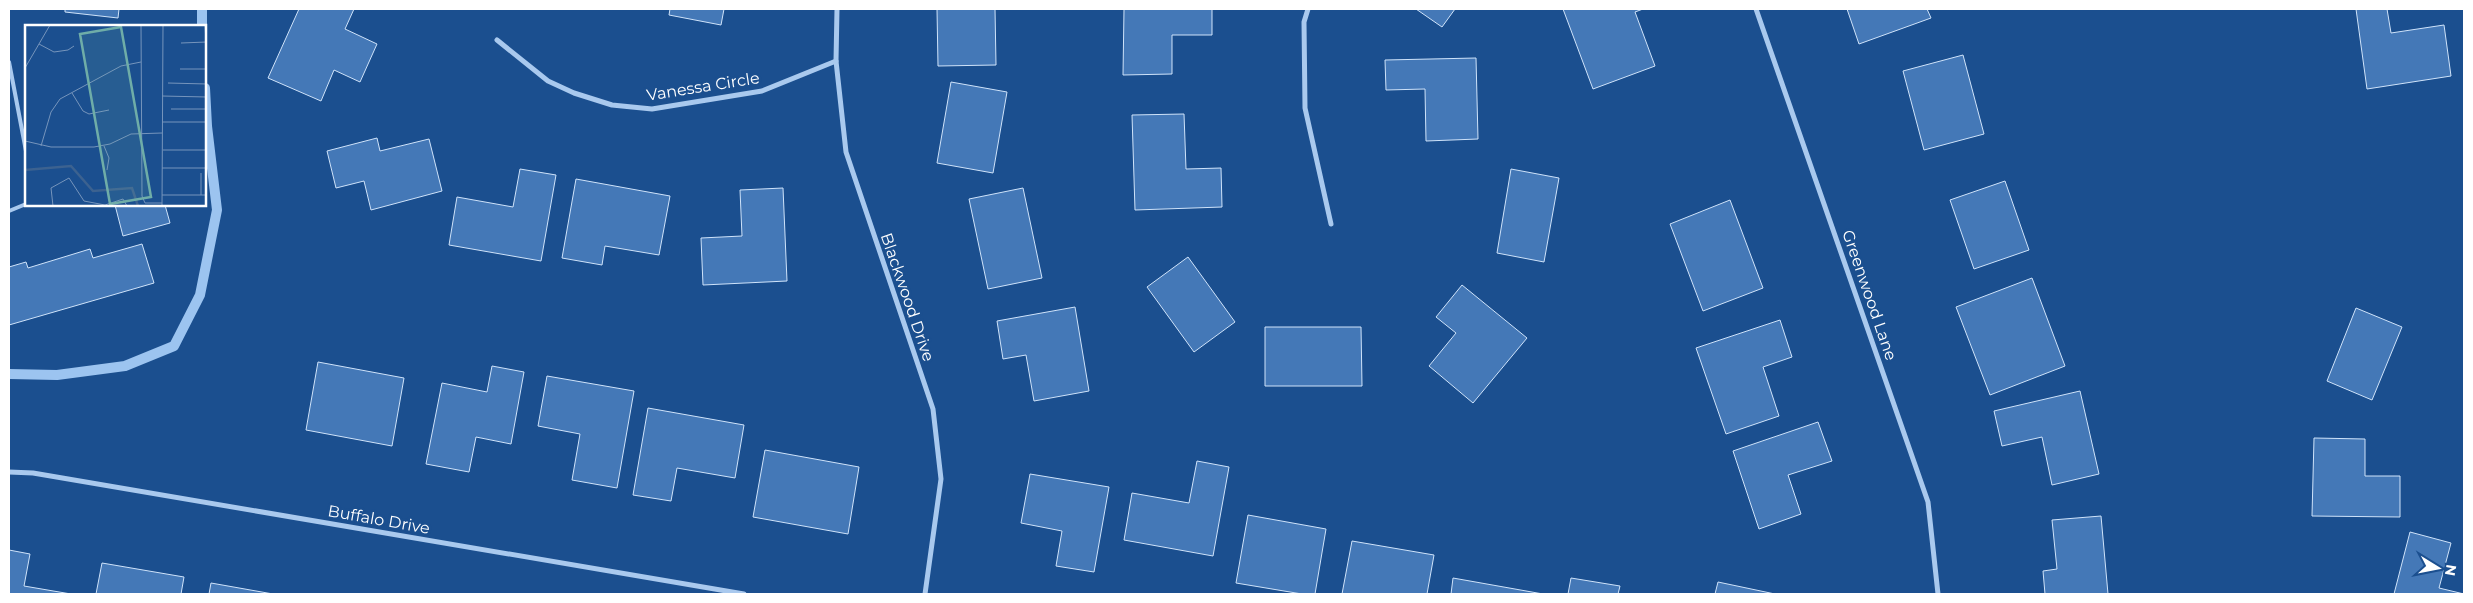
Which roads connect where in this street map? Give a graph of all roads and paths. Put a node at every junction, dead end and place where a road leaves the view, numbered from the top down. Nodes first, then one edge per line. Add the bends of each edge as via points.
1 (837, 9) edge
2 (1308, 9) edge
3 (1756, 9) edge
4 (497, 40) dead end
5 (836, 61) junction
6 (9, 62) edge
7 (25, 146) edge
8 (25, 204) edge
9 (9, 210) edge
10 (1331, 224) dead end
11 (9, 472) edge
12 (744, 594) edge
13 (925, 594) edge
14 (1938, 594) edge

1 - 5 street, Blackwood Drive
2 - 10 street via 1304,22 1305,108
3 - 14 street, Greenwood Lane via 1928,502
4 - 5 street, Vanessa Circle via 548,82 574,94 612,105 652,109 762,91
5 - 13 street, Blackwood Drive via 846,152 933,410 941,479
6 - 7 lane
8 - 9 lane
11 - 12 street, Buffalo Drive via 33,473

